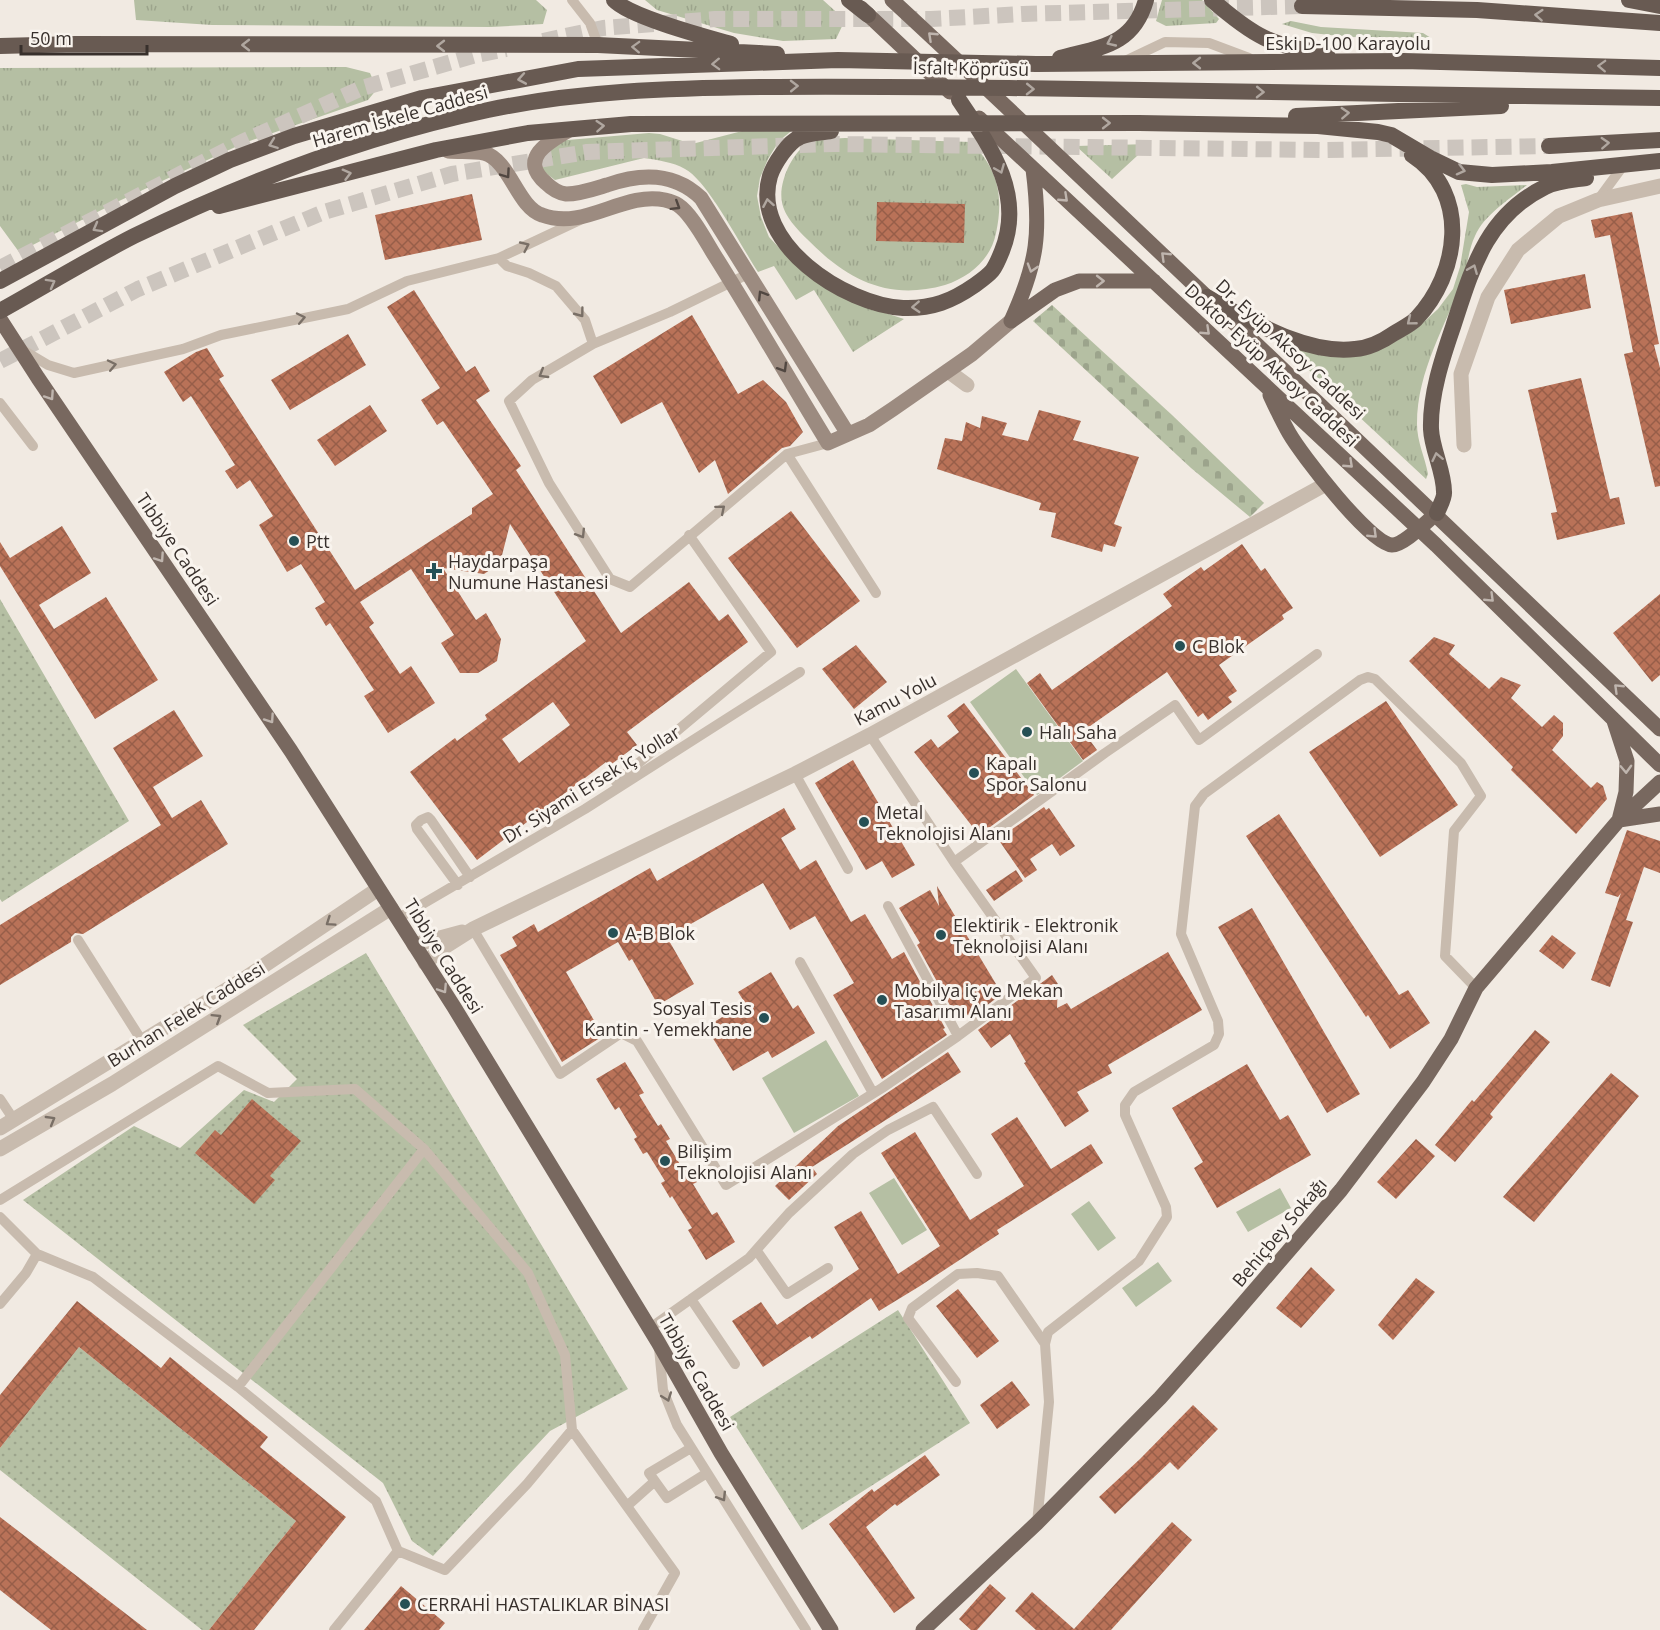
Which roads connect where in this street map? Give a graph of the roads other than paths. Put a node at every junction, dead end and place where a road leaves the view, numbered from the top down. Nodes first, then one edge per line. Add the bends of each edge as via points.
1 (572, 0) edge
2 (614, 0) edge
3 (850, 0) edge
4 (892, 0) edge
5 (1146, 0) edge
6 (1212, 0) edge
7 (1629, 0) edge
8 (1302, 6) dead end
9 (1660, 6) edge
10 (868, 15) joint
11 (1660, 23) edge
12 (597, 45) junction
13 (0, 46) edge
14 (758, 51) junction
15 (838, 60) junction
16 (1402, 61) junction
17 (1036, 64) junction
18 (1660, 68) edge
19 (845, 86) joint
20 (1660, 99) edge
21 (960, 100) junction
22 (1139, 123) junction
23 (901, 124) junction
24 (572, 128) junction
25 (1363, 130) junction
26 (1660, 140) edge
27 (1549, 146) tunnel mouth
28 (436, 150) junction
29 (1660, 161) edge
30 (1033, 168) junction
31 (1620, 170) junction
32 (1660, 186) edge
33 (1598, 200) junction
34 (589, 216) junction
35 (130, 238) junction
36 (499, 258) junction
37 (748, 274) junction
38 (0, 281) edge
39 (731, 282) junction
40 (1154, 282) junction
41 (1207, 297) junction
42 (0, 311) edge
43 (0, 319) edge
44 (1011, 321) junction
45 (593, 344) junction
46 (18, 348) junction
47 (948, 371) junction
48 (967, 385) dead end
49 (1265, 386) junction
50 (0, 403) edge
51 (848, 434) junction
52 (828, 443) junction
53 (1464, 445) dead end
54 (33, 446) dead end
55 (787, 454) junction
56 (1326, 484) junction
57 (1437, 513) junction
58 (1418, 529) junction
59 (689, 536) junction
60 (876, 593) dead end
61 (1317, 654) dead end
62 (800, 672) dead end
63 (1612, 718) junction
64 (1660, 729) edge
65 (870, 735) junction
66 (1660, 765) edge
67 (795, 774) junction
68 (1660, 782) edge
69 (585, 809) junction
70 (1660, 814) edge
71 (1619, 820) junction
72 (954, 862) junction
73 (848, 869) dead end
74 (470, 878) junction
75 (458, 885) junction
76 (378, 889) junction
77 (888, 906) dead end
78 (394, 913) junction
79 (473, 929) junction
80 (78, 940) dead end
81 (414, 945) junction
82 (800, 962) dead end
83 (425, 963) junction
84 (1476, 988) junction
85 (958, 1036) junction
86 (142, 1041) junction
87 (873, 1093) junction
88 (0, 1099) edge
89 (14, 1120) junction
90 (0, 1128) edge
91 (0, 1149) edge
92 (423, 1149) junction
93 (977, 1174) dead end
94 (0, 1200) edge
95 (0, 1217) edge
96 (757, 1251) junction
97 (37, 1254) junction
98 (828, 1268) dead end
99 (691, 1299) junction
100 (0, 1304) edge
101 (650, 1329) junction
102 (658, 1342) junction
103 (1045, 1344) junction
104 (735, 1364) dead end
105 (956, 1382) dead end
106 (238, 1387) junction
107 (572, 1430) junction
108 (691, 1448) junction
109 (707, 1473) junction
110 (655, 1481) junction
111 (627, 1506) junction
112 (1037, 1523) junction
113 (399, 1551) junction
114 (334, 1630) edge
115 (644, 1630) edge
116 (806, 1630) edge
117 (831, 1630) edge
118 (923, 1630) edge

1 - 12 lane via 590,23
2 - 14 highway via 691,33
3 - 10 highway
41 -> 4 main road, Dr. Eyüp Aksoy Caddesi
5 -> 17 highway via 1133,29 1111,44
6 - 16 highway via 1256,35 1285,47
7 - 9 highway
11 -> 8 highway via 1477,10
10 - 21 main road, Doktor Eyüp Aksoy Caddesi
12 -> 13 highway
14 -> 12 highway
14 - 15 highway
15 - 17 highway, İsfalt Köprüsü
15 -> 38 highway, Harem İskele Caddesi via 578,69 422,98 294,136 230,160
16 -> 17 highway, Eski D-100 Karayolu
18 -> 16 highway, Eski D-100 Karayolu
19 -> 20 highway, İsfalt Köprüsü
35 -> 19 highway, Harem İskele Caddesi via 281,171 388,136 490,110 566,97 692,87
22 -> 20 highway
21 -> 23 highway via 1002,174 1009,196 1009,235 996,268 944,304 902,308 852,295 831,284 797,256 780,236 769,212 766,191 771,173 781,154 799,137
21 - 30 main road, Doktor Eyüp Aksoy Caddesi
23 -> 22 highway
22 - 25 highway
24 -> 23 highway via 631,124
24 - 28 highway
24 - 37 main road via 543,145 536,155 535,168 548,186 564,194 645,176 685,184 701,198
25 -> 29 highway via 1391,135 1459,172 1552,172
25 -> 41 highway via 1416,158 1435,176 1449,200 1453,228 1450,255 1431,300 1414,320 1384,340 1356,350 1323,349 1260,326
27 -> 26 highway
28 -> 34 main road via 485,153 496,160 538,214 567,220
35 -> 28 highway via 220,206
29 - 31 highway
30 -> 40 main road, Doktor Eyüp Aksoy Caddesi
30 -> 44 main road via 1038,207 1035,257
31 - 33 lane
57 -> 31 highway via 1445,494 1431,430 1435,393 1442,359 1482,246 1518,205 1547,186
32 - 33 street
33 - 53 street via 1558,216 1518,250 1488,297 1461,374
36 -> 34 lane
34 -> 39 main road via 634,201 664,200 678,204
42 -> 35 highway, Harem İskele Caddesi
36 -> 45 lane via 507,266 556,286 585,320
46 -> 36 lane via 74,373 183,349 221,335 348,309 407,281
37 - 39 lane
51 -> 37 main road
39 - 45 lane
39 -> 52 main road
44 -> 40 main road via 1055,290 1079,281
40 -> 49 main road, Doktor Eyüp Aksoy Caddesi
41 - 57 main road, Dr. Eyüp Aksoy Caddesi
43 - 46 main road, Tıbbiye Caddesi
44 - 47 main road
45 -> 59 lane via 532,380 509,401 549,483 610,579 630,587
46 -> 76 main road, Tıbbiye Caddesi via 291,751
47 - 48 street
47 - 51 main road via 869,425
49 - 56 main road via 1289,434
49 -> 58 main road, Doktor Eyüp Aksoy Caddesi
50 - 54 lane
51 - 52 main road
52 - 55 lane
59 -> 55 lane
55 - 60 lane
56 -> 58 main road via 1382,542 1402,542
56 - 65 street, Kamu Yolu
57 - 58 main road
64 -> 57 main road, Dr. Eyüp Aksoy Caddesi
58 -> 63 main road, Doktor Eyüp Aksoy Caddesi
59 - 69 lane via 771,652
61 - 72 lane via 1199,740 1175,705
62 - 69 lane, Dr. Siyami Ersek iç Yollar
63 - 66 main road, Doktor Eyüp Aksoy Caddesi
63 -> 71 main road via 1627,761 1626,792
65 - 67 street, Kamu Yolu
65 - 72 lane
67 - 73 lane
67 - 79 street, Kamu Yolu
68 - 71 main road, Behiçbey Sokağı
69 - 74 lane, Dr. Siyami Ersek iç Yollar
70 - 71 main road
71 - 84 main road, Behiçbey Sokağı
72 - 85 lane via 1036,978
74 - 75 lane, Dr. Siyami Ersek iç Yollar
74 - 75 lane via 431,820 421,820 417,829
75 - 78 lane, Dr. Siyami Ersek iç Yollar
76 - 78 main road, Tıbbiye Caddesi
76 -> 86 street, Burhan Felek Caddesi via 241,981
77 - 85 lane
78 - 81 main road, Tıbbiye Caddesi
91 -> 78 street, Burhan Felek Caddesi
79 - 81 street, Kamu Yolu
79 - 83 street, Kamu Yolu
79 - 87 lane via 560,1074 621,1033 637,1041 726,1185
80 - 86 lane
81 - 83 main road, Tıbbiye Caddesi
82 - 87 lane
83 -> 101 main road, Tıbbiye Caddesi
84 - 103 lane via 1445,956 1454,831 1481,796 1461,763 1368,676 1204,794 1195,806 1181,934 1218,1021 1219,1034 1214,1045 1134,1092 1125,1105 1125,1115 1167,1217 1139,1261 1048,1332
84 - 112 main road, Behiçbey Sokağı via 1451,1039 1423,1082 1341,1190 1160,1398
85 - 87 lane
86 - 89 street, Burhan Felek Caddesi
88 - 89 lane
89 - 90 street, Burhan Felek Caddesi
92 - 94 lane via 355,1089 268,1093 218,1066
92 - 106 lane
92 - 107 lane via 528,1273 565,1355
93 - 96 lane via 933,1107 853,1154 789,1213
95 - 97 lane
96 - 98 lane via 787,1294
96 - 99 lane
97 - 100 lane via 26,1274
97 - 106 lane via 93,1277
99 - 101 lane
99 - 104 lane
101 - 102 main road, Tıbbiye Caddesi
102 -> 108 lane via 663,1390
102 - 117 main road, Tıbbiye Caddesi via 721,1453
103 - 105 lane via 998,1276 958,1274 912,1308 908,1318
103 - 112 lane via 1049,1402
106 - 113 lane via 376,1501
107 - 111 lane
107 - 113 lane via 445,1570
108 - 109 lane
108 - 110 lane via 650,1473
109 - 110 lane via 667,1498
109 -> 116 lane
110 - 111 lane
111 - 115 lane via 675,1573
112 - 118 main road, Behiçbey Sokağı
113 - 114 lane

